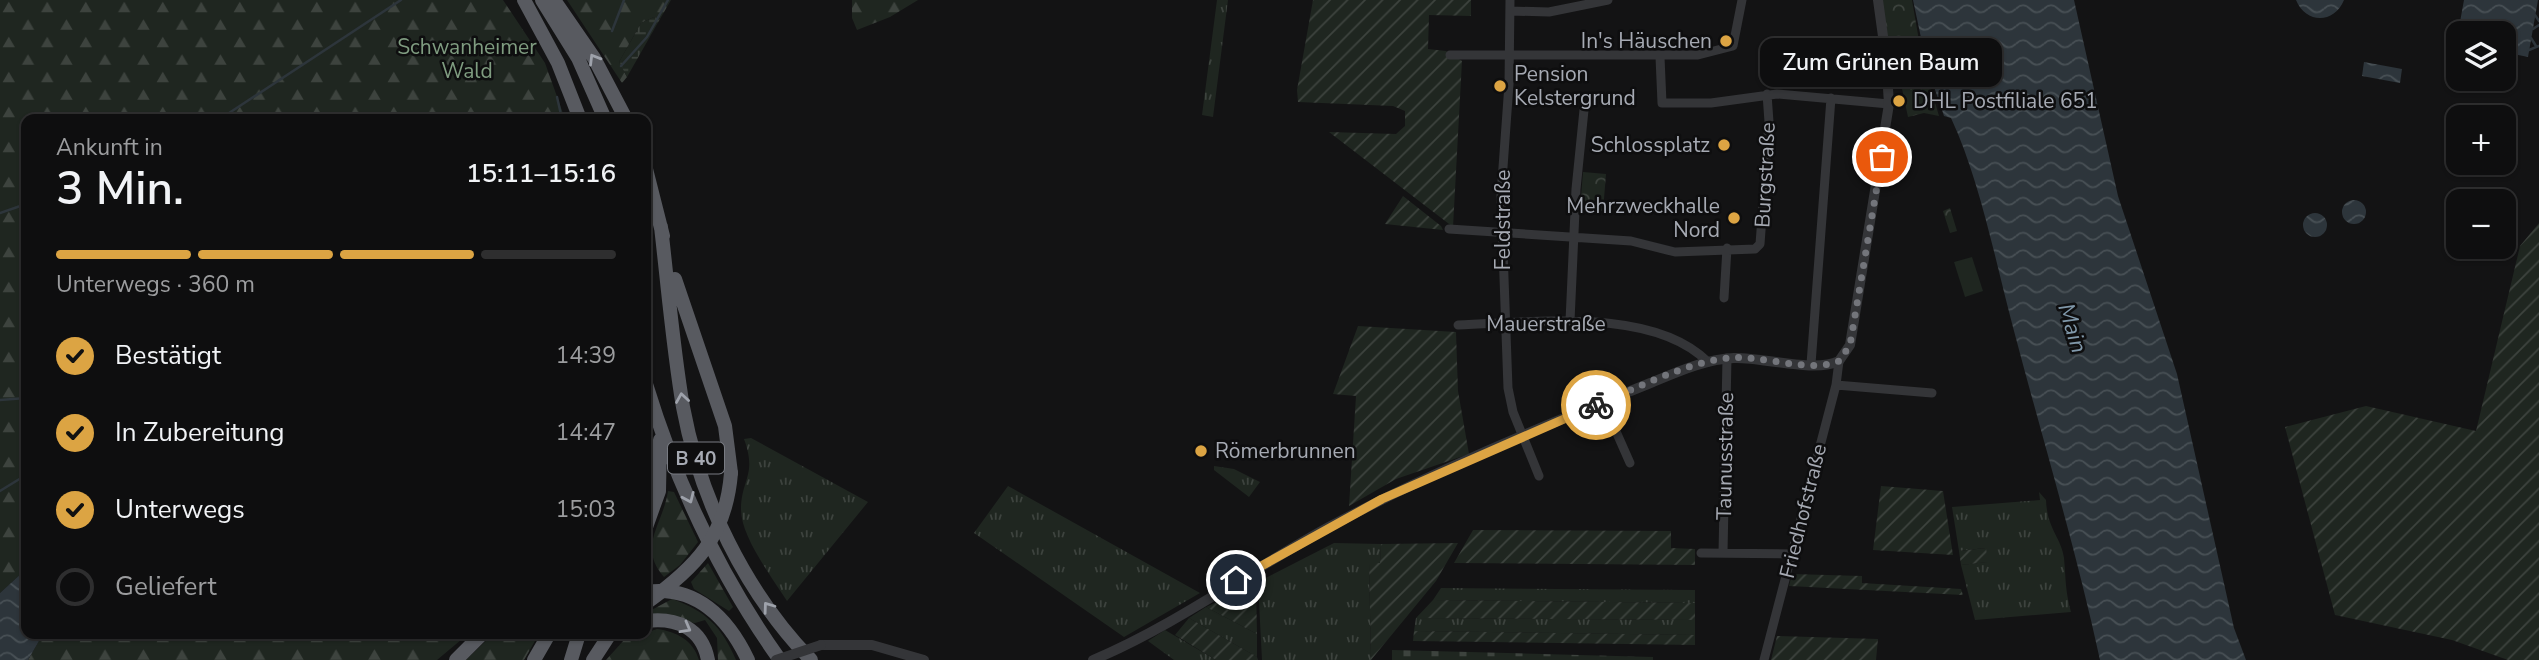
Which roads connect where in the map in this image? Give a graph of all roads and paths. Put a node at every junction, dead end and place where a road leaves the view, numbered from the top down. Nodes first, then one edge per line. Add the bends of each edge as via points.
1 (524, 0) edge
2 (542, 0) edge
3 (554, 0) edge
4 (1510, 0) edge
5 (1608, 0) edge
6 (1742, 0) edge
7 (1878, 0) edge
8 (1510, 11) junction
9 (1450, 55) dead end
10 (1510, 57) junction
11 (1660, 57) junction
12 (1766, 94) junction
13 (1830, 98) junction
14 (1889, 104) junction
15 (1584, 110) dead end
16 (578, 114) edge
17 (603, 114) edge
18 (623, 114) edge
19 (651, 188) edge
20 (661, 227) junction
21 (1449, 229) dead end
22 (1502, 234) junction
23 (1573, 236) junction
24 (1727, 248) junction
25 (1724, 298) dead end
26 (1570, 321) junction
27 (1505, 323) junction
28 (1458, 325) dead end
29 (1727, 358) junction
30 (1839, 361) junction
31 (1708, 362) junction
32 (1811, 364) junction
33 (1836, 386) junction
34 (1932, 393) dead end
35 (651, 401) edge
36 (1603, 402) junction
37 (659, 428) junction
38 (1522, 438) junction
39 (1630, 463) dead end
40 (1539, 476) dead end
41 (651, 512) edge
42 (1701, 553) dead end
43 (1723, 553) junction
44 (1792, 554) junction
45 (651, 592) edge
46 (651, 599) edge
47 (651, 621) edge
48 (477, 639) edge
49 (546, 639) edge
50 (582, 639) edge
51 (606, 639) edge
52 (612, 639) edge
53 (596, 654) edge
54 (573, 655) edge
55 (456, 660) edge
56 (534, 660) edge
57 (708, 660) edge
58 (748, 660) edge
59 (778, 660) edge
60 (811, 660) edge
61 (924, 660) edge
62 (1093, 660) edge
63 (1764, 660) edge

1 - 16 highway via 558,63
2 - 17 highway via 578,58
18 -> 3 highway via 594,58
4 - 8 street, Feldstraße
5 - 8 street via 1549,12
6 - 11 street via 1731,47
7 - 14 street
8 - 10 street, Feldstraße
9 - 10 street
10 - 11 street
10 - 22 street, Feldstraße
11 - 12 street via 1662,103 1711,103
12 - 13 street
12 - 24 street, Burgstraße via 1769,122 1760,244 1755,249
13 - 14 street
13 - 32 street
14 - 30 street via 1850,345
15 - 23 street
19 - 20 highway, B 40
20 - 46 highway, bridge via 694,343 724,426 731,473 724,510 709,545 683,575
60 -> 20 highway, B 40 via 754,587 709,499 683,407
21 - 22 street, Burgstraße
22 - 23 street, Burgstraße
22 - 27 street, Feldstraße
23 - 24 street, Burgstraße via 1640,242 1675,252
23 - 26 street
24 - 25 street
26 - 27 street, Mauerstraße
26 - 31 street, Mauerstraße via 1606,321 1685,343
27 - 28 street, Mauerstraße
27 - 38 street, Feldstraße via 1507,388
29 - 31 street
29 - 32 street
29 - 43 street, Taunusstraße
30 - 32 street
30 - 33 street, Friedhofstraße
31 - 36 street
33 - 34 street
33 - 44 street, Friedhofstraße
35 - 37 highway
36 - 38 street
36 - 39 street
37 - 41 highway via 661,482
37 -> 59 highway, B 40 via 707,538
38 - 40 street, Feldstraße
38 - 62 street via 1382,499
42 - 43 street
43 - 44 street
44 - 63 street, Friedhofstraße
45 - 58 highway via 673,592 702,602 728,625
47 -> 57 highway via 667,620 689,628 703,641
48 - 55 highway
49 - 56 highway
50 - 54 highway
51 - 53 highway
52 - 53 highway
59 - 61 street, bridge via 821,645 872,645

